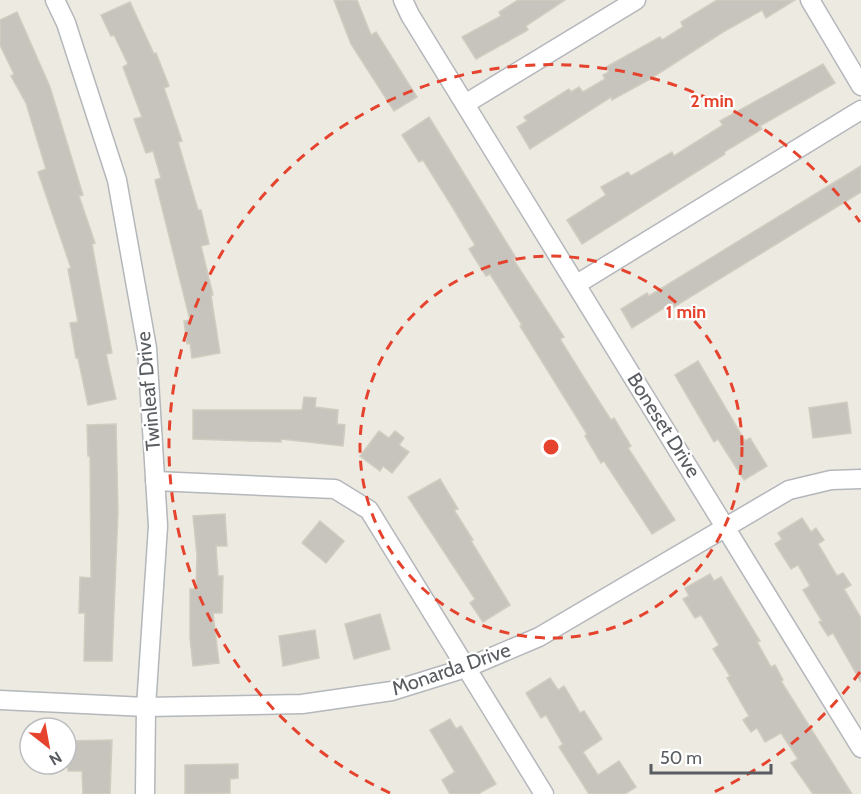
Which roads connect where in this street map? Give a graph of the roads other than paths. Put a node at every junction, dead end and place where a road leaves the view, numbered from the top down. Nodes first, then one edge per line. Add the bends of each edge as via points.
1 (55, 0) edge
2 (404, 0) edge
3 (636, 0) edge
4 (810, 0) edge
5 (861, 86) edge
6 (465, 104) junction
7 (861, 110) edge
8 (577, 284) junction
9 (861, 479) edge
10 (155, 481) junction
11 (726, 525) junction
12 (466, 668) junction
13 (0, 700) edge
14 (146, 707) junction
15 (861, 748) edge
16 (145, 794) edge
17 (544, 794) edge

1 - 10 street, Twinleaf Drive via 117,180 147,348
2 - 6 street, Boneset Drive
3 - 6 street
4 - 5 street
6 - 8 street, Boneset Drive
7 - 8 street
8 - 11 street, Boneset Drive
9 - 11 street, Monarda Drive via 831,480 789,490
10 - 12 street via 335,489 369,510
10 - 14 street, Twinleaf Drive via 158,525
11 - 12 street, Monarda Drive via 539,637
11 - 15 street, Boneset Drive
12 - 14 street, Monarda Drive via 392,691 302,704
12 - 17 street
13 - 14 street, Monarda Drive
14 - 16 street, Twinleaf Drive

